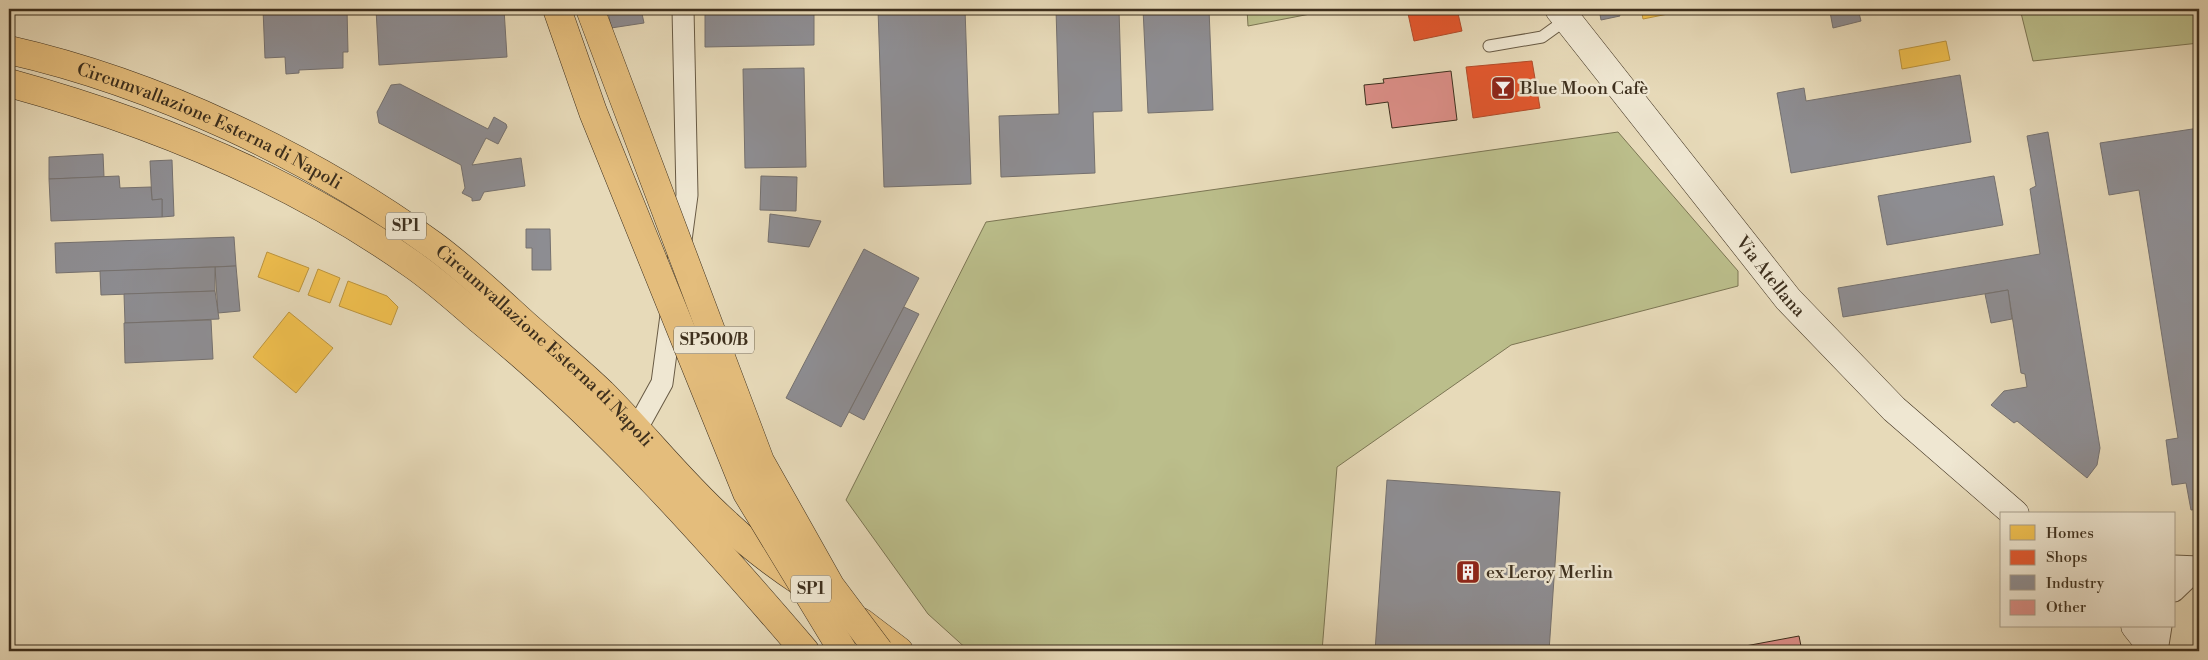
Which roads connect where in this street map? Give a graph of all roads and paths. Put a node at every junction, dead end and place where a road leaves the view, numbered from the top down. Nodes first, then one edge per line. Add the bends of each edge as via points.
1 (557, 9) edge
2 (590, 9) edge
3 (683, 9) edge
4 (1563, 14) edge
5 (1489, 46) dead end
6 (9, 50) edge
7 (9, 84) edge
8 (636, 430) junction
9 (2013, 512) edge
10 (2176, 566) edge
11 (2199, 567) edge
12 (2176, 589) edge
13 (2137, 628) edge
14 (2161, 628) edge
15 (804, 651) edge
16 (843, 651) edge
17 (879, 651) edge
18 (900, 651) edge
19 (2156, 651) edge

1 - 16 highway, SP500/B, bridge via 593,112 747,493
2 - 17 highway, SP500/B, bridge via 760,461 831,587
3 - 8 street via 687,195 662,383
4 - 5 lane via 1542,37
4 - 9 main road, Via Atellana via 1788,299 1894,409
6 - 8 highway, Circumvallazione Esterna di Napoli / SP1 via 108,79 218,122 273,148 388,214 475,279 602,394
7 - 15 highway, Circumvallazione Esterna di Napoli / SP1 via 77,102 229,160 326,209 414,265 513,346 591,418 698,528
8 - 18 highway, Circumvallazione Esterna di Napoli / SP1 via 725,523 766,558
10 - 11 street
11 - 12 street
13 - 19 main road
14 - 19 street

